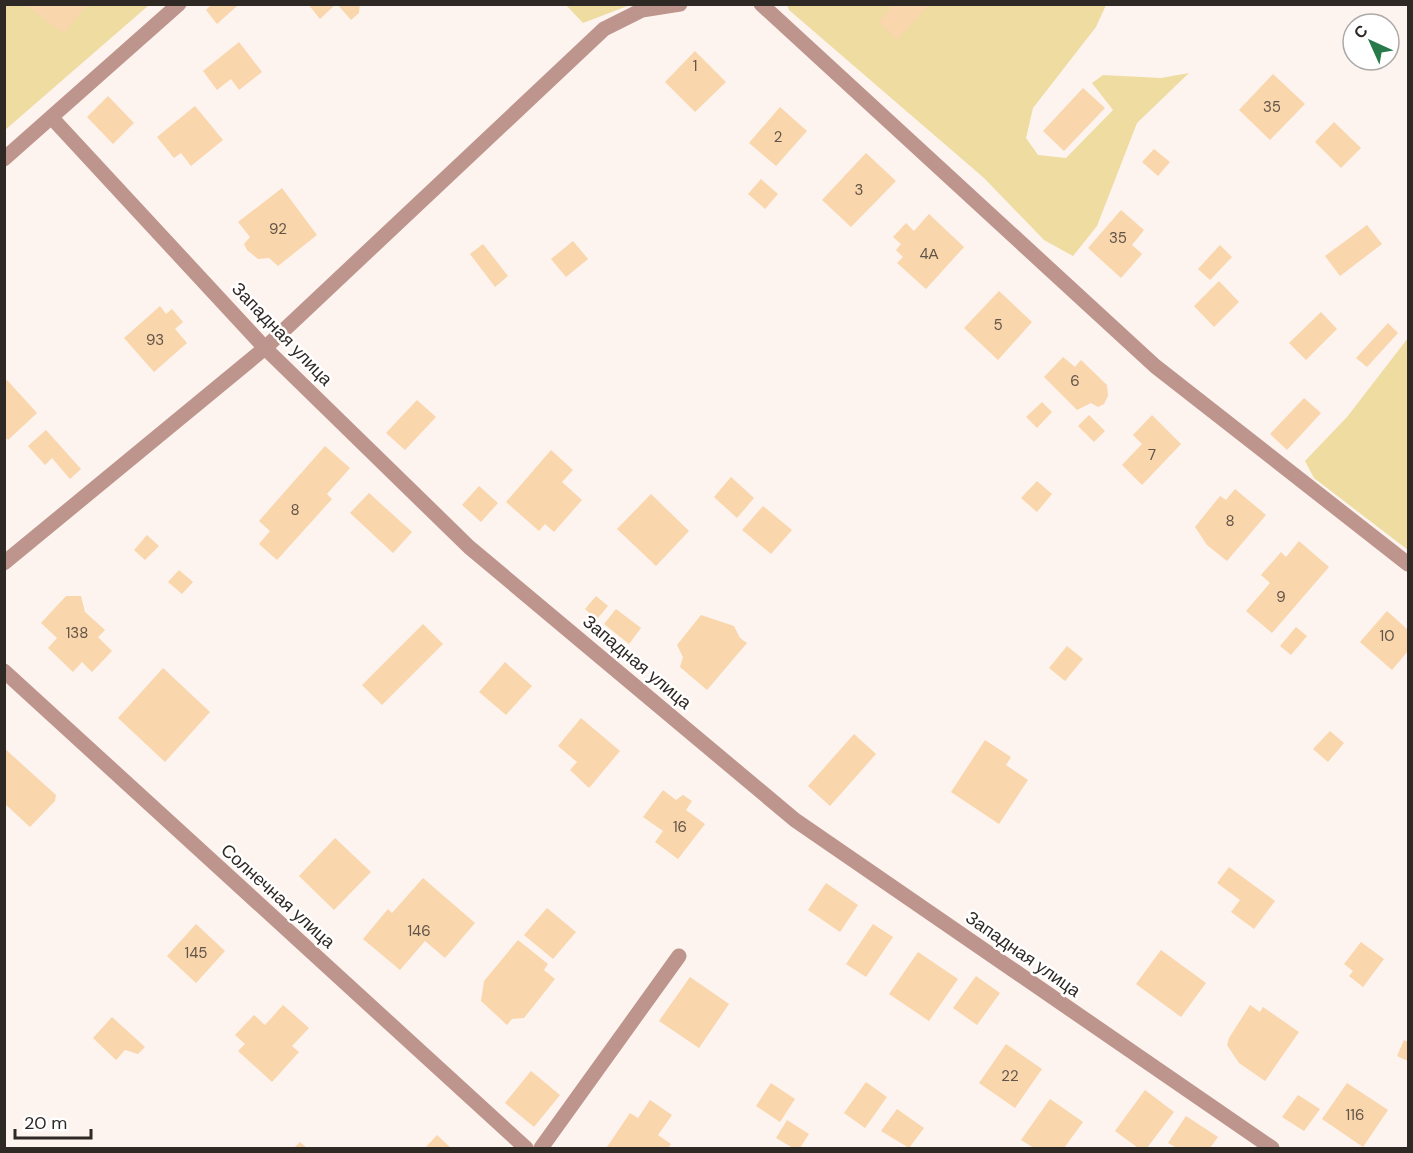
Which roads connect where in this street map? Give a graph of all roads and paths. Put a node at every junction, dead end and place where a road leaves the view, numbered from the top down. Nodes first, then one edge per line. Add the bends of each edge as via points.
1 (179, 4) edge
2 (680, 4) edge
3 (761, 4) edge
4 (51, 118) junction
5 (4, 159) edge
6 (265, 348) junction
7 (4, 563) edge
8 (1408, 564) edge
9 (4, 671) edge
10 (679, 956) dead end
11 (526, 1149) edge
12 (541, 1149) edge
13 (1272, 1149) edge

1 - 4 street
2 - 6 street via 642,10 604,29
3 - 8 street via 1155,366
4 - 5 street
4 - 6 street, Западная улица
6 - 7 street
6 - 13 street, Западная улица via 470,546 795,820
9 - 11 street, Солнечная улица
10 - 12 street

